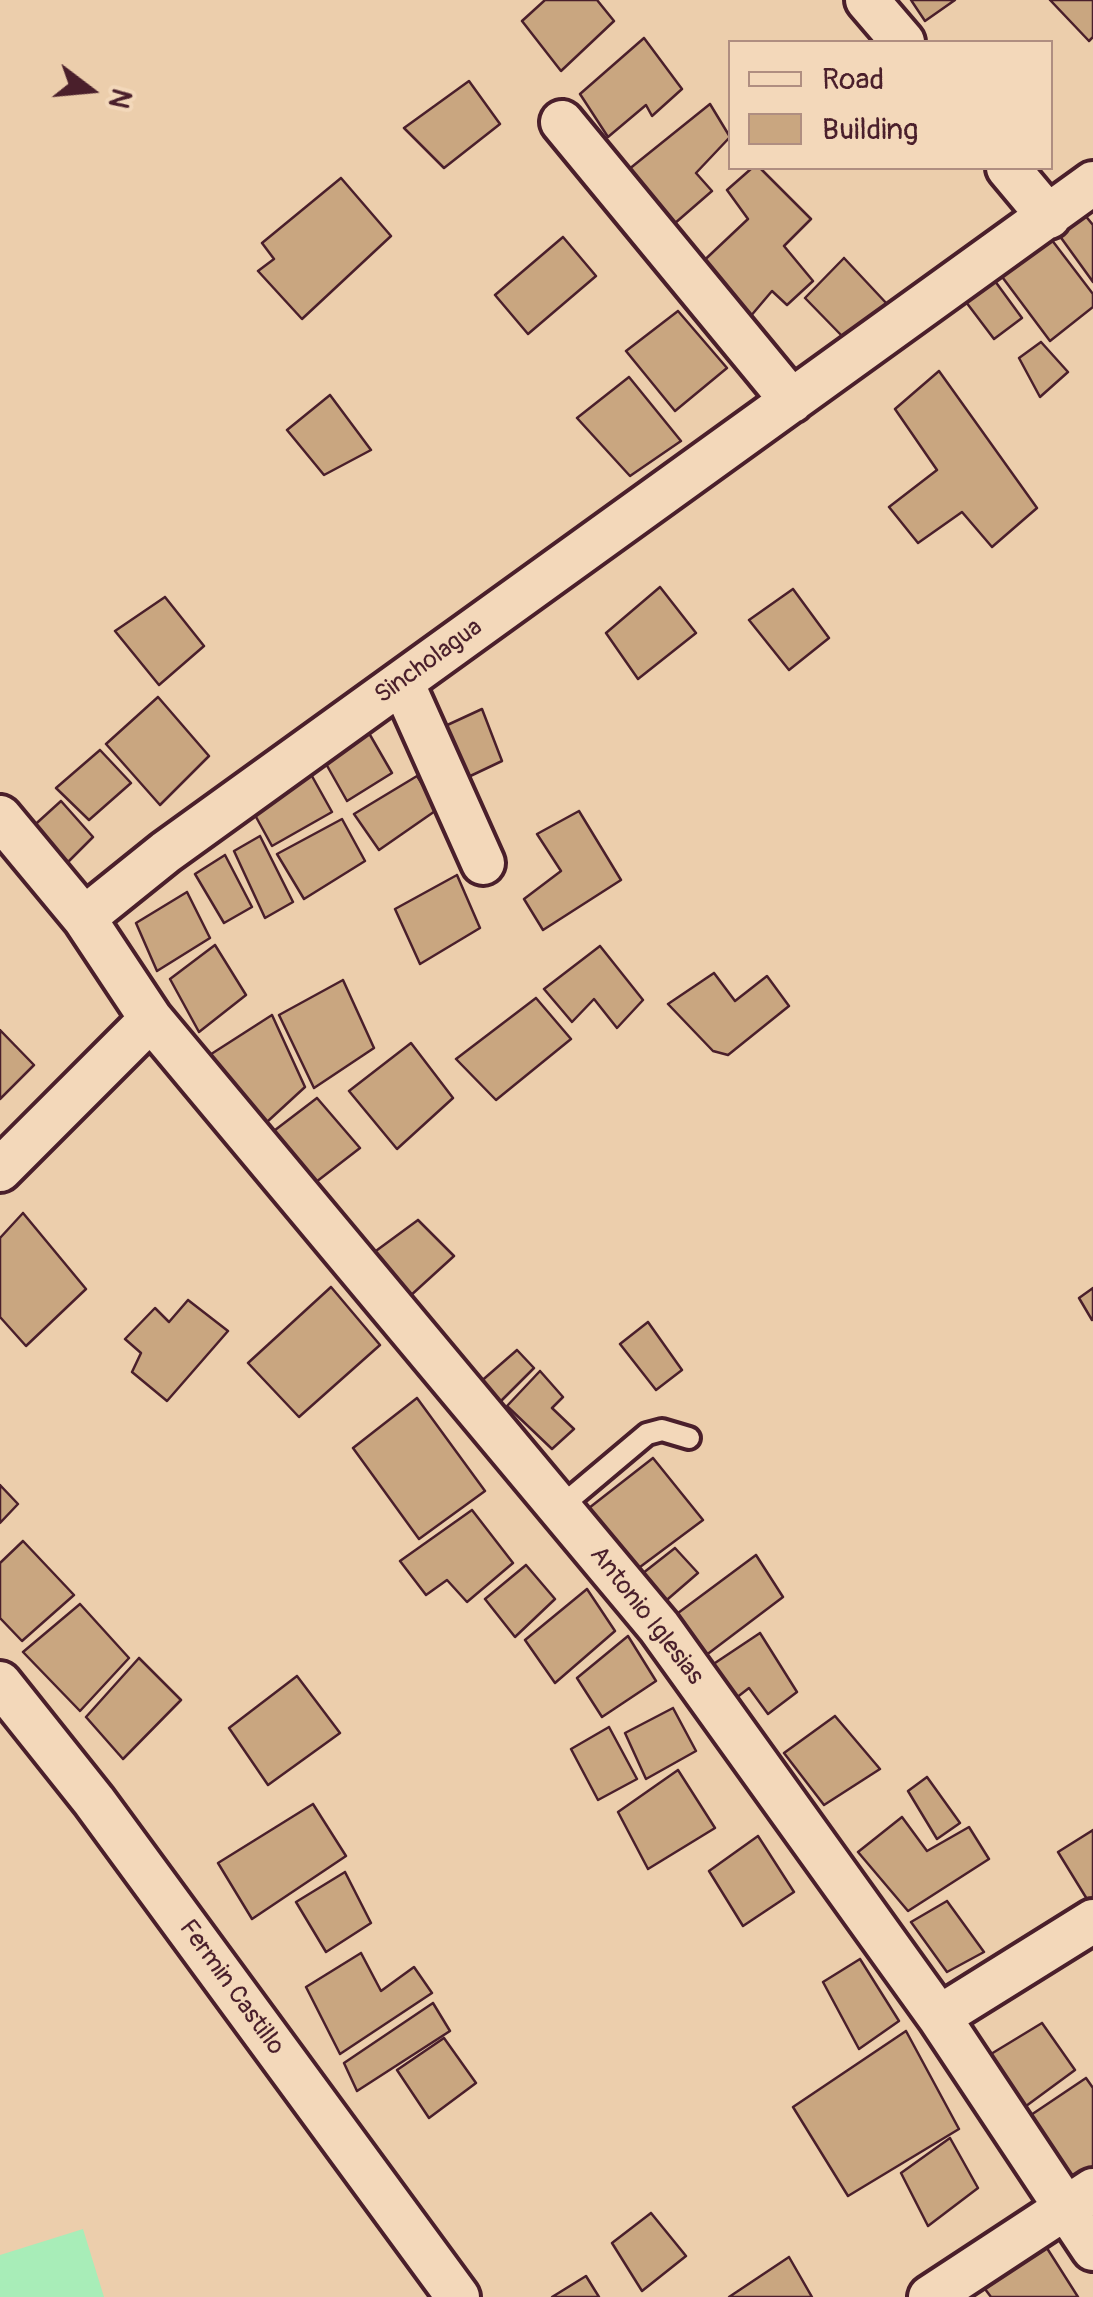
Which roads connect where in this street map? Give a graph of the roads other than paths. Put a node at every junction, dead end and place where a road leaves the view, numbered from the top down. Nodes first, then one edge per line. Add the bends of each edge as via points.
1 (867, 0) edge
2 (901, 40) edge
3 (562, 122) dead end
4 (1010, 170) edge
5 (1093, 182) edge
6 (1049, 217) junction
7 (792, 401) junction
8 (402, 682) junction
9 (0, 818) edge
10 (482, 863) dead end
11 (84, 918) junction
12 (151, 1019) junction
13 (0, 1170) edge
14 (689, 1438) dead end
15 (560, 1508) junction
16 (0, 1683) edge
17 (1093, 1921) edge
18 (939, 2017) junction
19 (1078, 2200) edge
20 (1093, 2250) edge
21 (458, 2297) edge
22 (930, 2297) edge

1 - 2 street
3 - 7 street
4 - 6 street
5 - 6 street, Sincholagua
6 - 7 street, Sincholagua
7 - 8 street, Sincholagua
8 - 10 street
8 - 11 street, Sincholagua
9 - 11 street
11 - 12 street
12 - 13 street
12 - 15 street, Antonio Iglesias
14 - 15 lane via 662,1430 647,1434
15 - 18 street, Antonio Iglesias via 659,1627
16 - 21 street, Fermin Castillo via 94,1800
17 - 18 street
18 - 19 street, Antonio Iglesias
19 - 20 street, Antonio Iglesias
19 - 22 street

